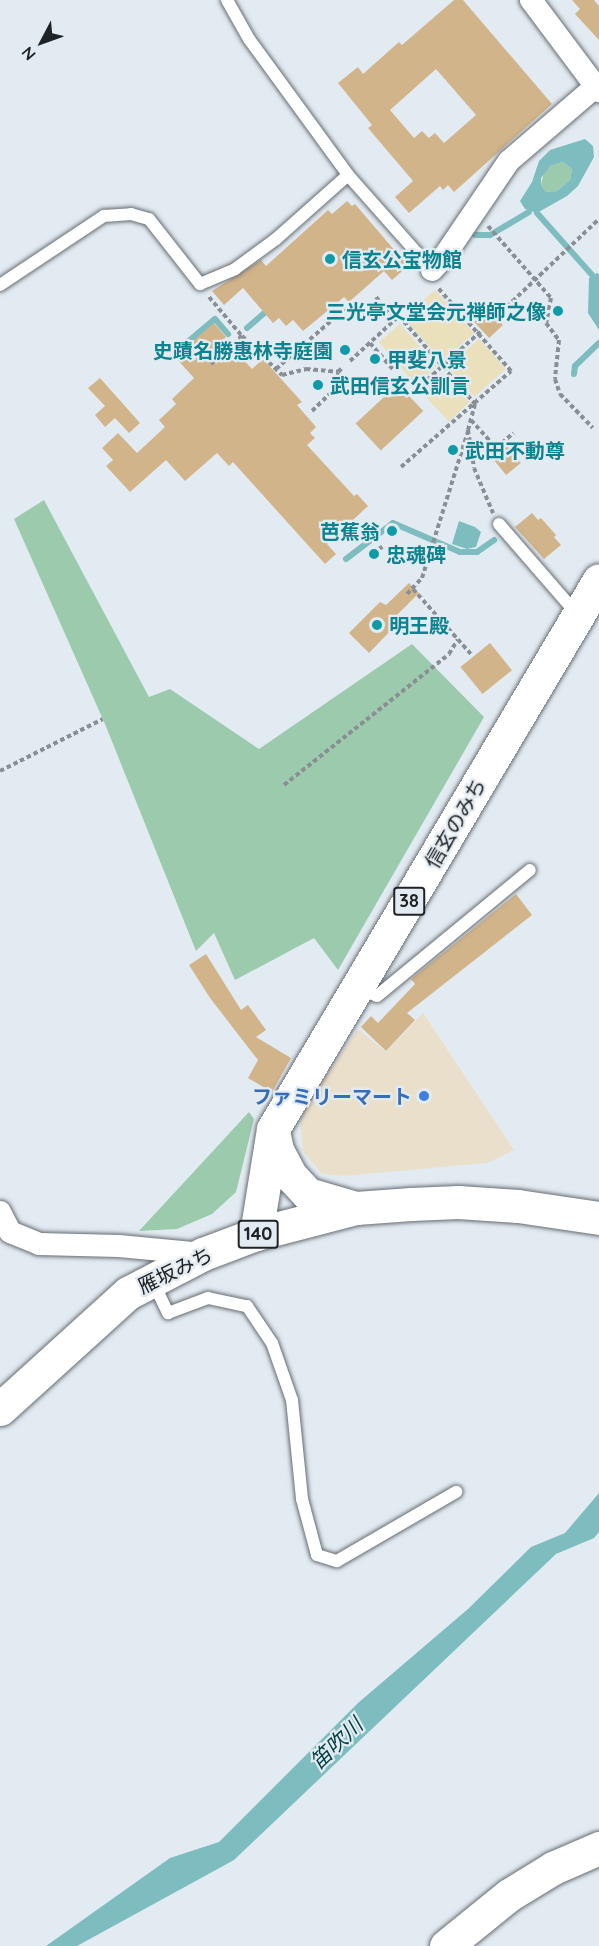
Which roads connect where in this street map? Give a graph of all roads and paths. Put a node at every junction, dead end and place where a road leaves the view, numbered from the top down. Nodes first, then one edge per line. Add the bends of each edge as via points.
1 (227, 0) edge
2 (531, 0) edge
3 (597, 89) edge
4 (348, 175) junction
5 (599, 219) edge
6 (490, 229) dead end
7 (432, 270) junction
8 (536, 279) junction
9 (200, 284) junction
10 (0, 285) edge
11 (376, 297) dead end
12 (346, 308) dead end
13 (496, 317) dead end
14 (395, 320) junction
15 (480, 332) junction
16 (242, 336) junction
17 (370, 342) junction
18 (350, 361) dead end
19 (211, 364) dead end
20 (443, 366) junction
21 (342, 368) dead end
22 (276, 369) junction
23 (393, 369) dead end
24 (338, 372) junction
25 (416, 390) dead end
26 (475, 404) junction
27 (312, 411) dead end
28 (471, 420) junction
29 (593, 428) dead end
30 (468, 430) junction
31 (513, 433) dead end
32 (401, 467) dead end
33 (499, 524) joint
34 (599, 580) edge
35 (413, 589) junction
36 (408, 594) dead end
37 (578, 615) junction
38 (458, 639) junction
39 (471, 654) dead end
40 (103, 719) dead end
41 (0, 771) edge
42 (284, 785) dead end
43 (530, 870) dead end
44 (358, 988) junction
45 (273, 1129) junction
46 (356, 1208) junction
47 (584, 1215) edge
48 (3, 1227) edge
49 (256, 1234) junction
50 (203, 1254) junction
51 (151, 1279) junction
52 (0, 1409) edge
53 (456, 1492) dead end
54 (599, 1848) edge
55 (449, 1945) edge

1 - 4 lane via 249,39
2 - 3 street
3 - 7 street via 509,161
4 - 7 lane
4 - 9 lane via 276,239 235,269
5 - 8 path
6 - 8 path
7 - 15 path via 426,275
8 - 13 path
8 - 29 path via 551,298 546,323 559,340 555,379 560,394
9 - 10 lane via 149,219 131,214 104,216
9 - 16 path
11 - 14 path
12 - 22 path
14 - 17 path
14 - 20 path via 399,316
15 - 20 path
15 - 26 path via 511,370
16 - 19 path
16 - 22 path
17 - 18 path
17 - 23 path
20 - 25 path
20 - 26 path
21 - 24 path
22 - 24 path via 282,375 306,369
24 - 27 path via 339,385
26 - 28 path
26 - 32 path
28 - 30 path
28 - 31 path via 496,448
30 - 33 path via 474,468
30 - 35 path via 422,578
33 - 37 lane
34 - 37 main road, 信玄のみち / 38
35 - 36 path
35 - 38 path
37 - 44 main road, 信玄のみち / 38
38 - 39 path
38 - 42 path via 449,654
40 - 41 path
43 - 44 lane via 377,996
44 - 45 main road, 信玄のみち / 38
45 - 46 main road via 277,1150 291,1176 308,1194
45 - 49 main road, 信玄のみち / 38
46 - 47 main road, 雁坂みち / 140 via 458,1202
46 - 49 main road, 雁坂みち / 140
48 - 50 street via 39,1244
49 - 50 main road, 雁坂みち / 140
50 - 51 main road, 雁坂みち / 140
51 - 52 main road, 雁坂みち / 140 via 86,1329
51 - 53 lane via 168,1313 208,1298 248,1306 272,1343 291,1400 302,1499 317,1555 337,1561
54 - 55 main road via 553,1868 509,1894

